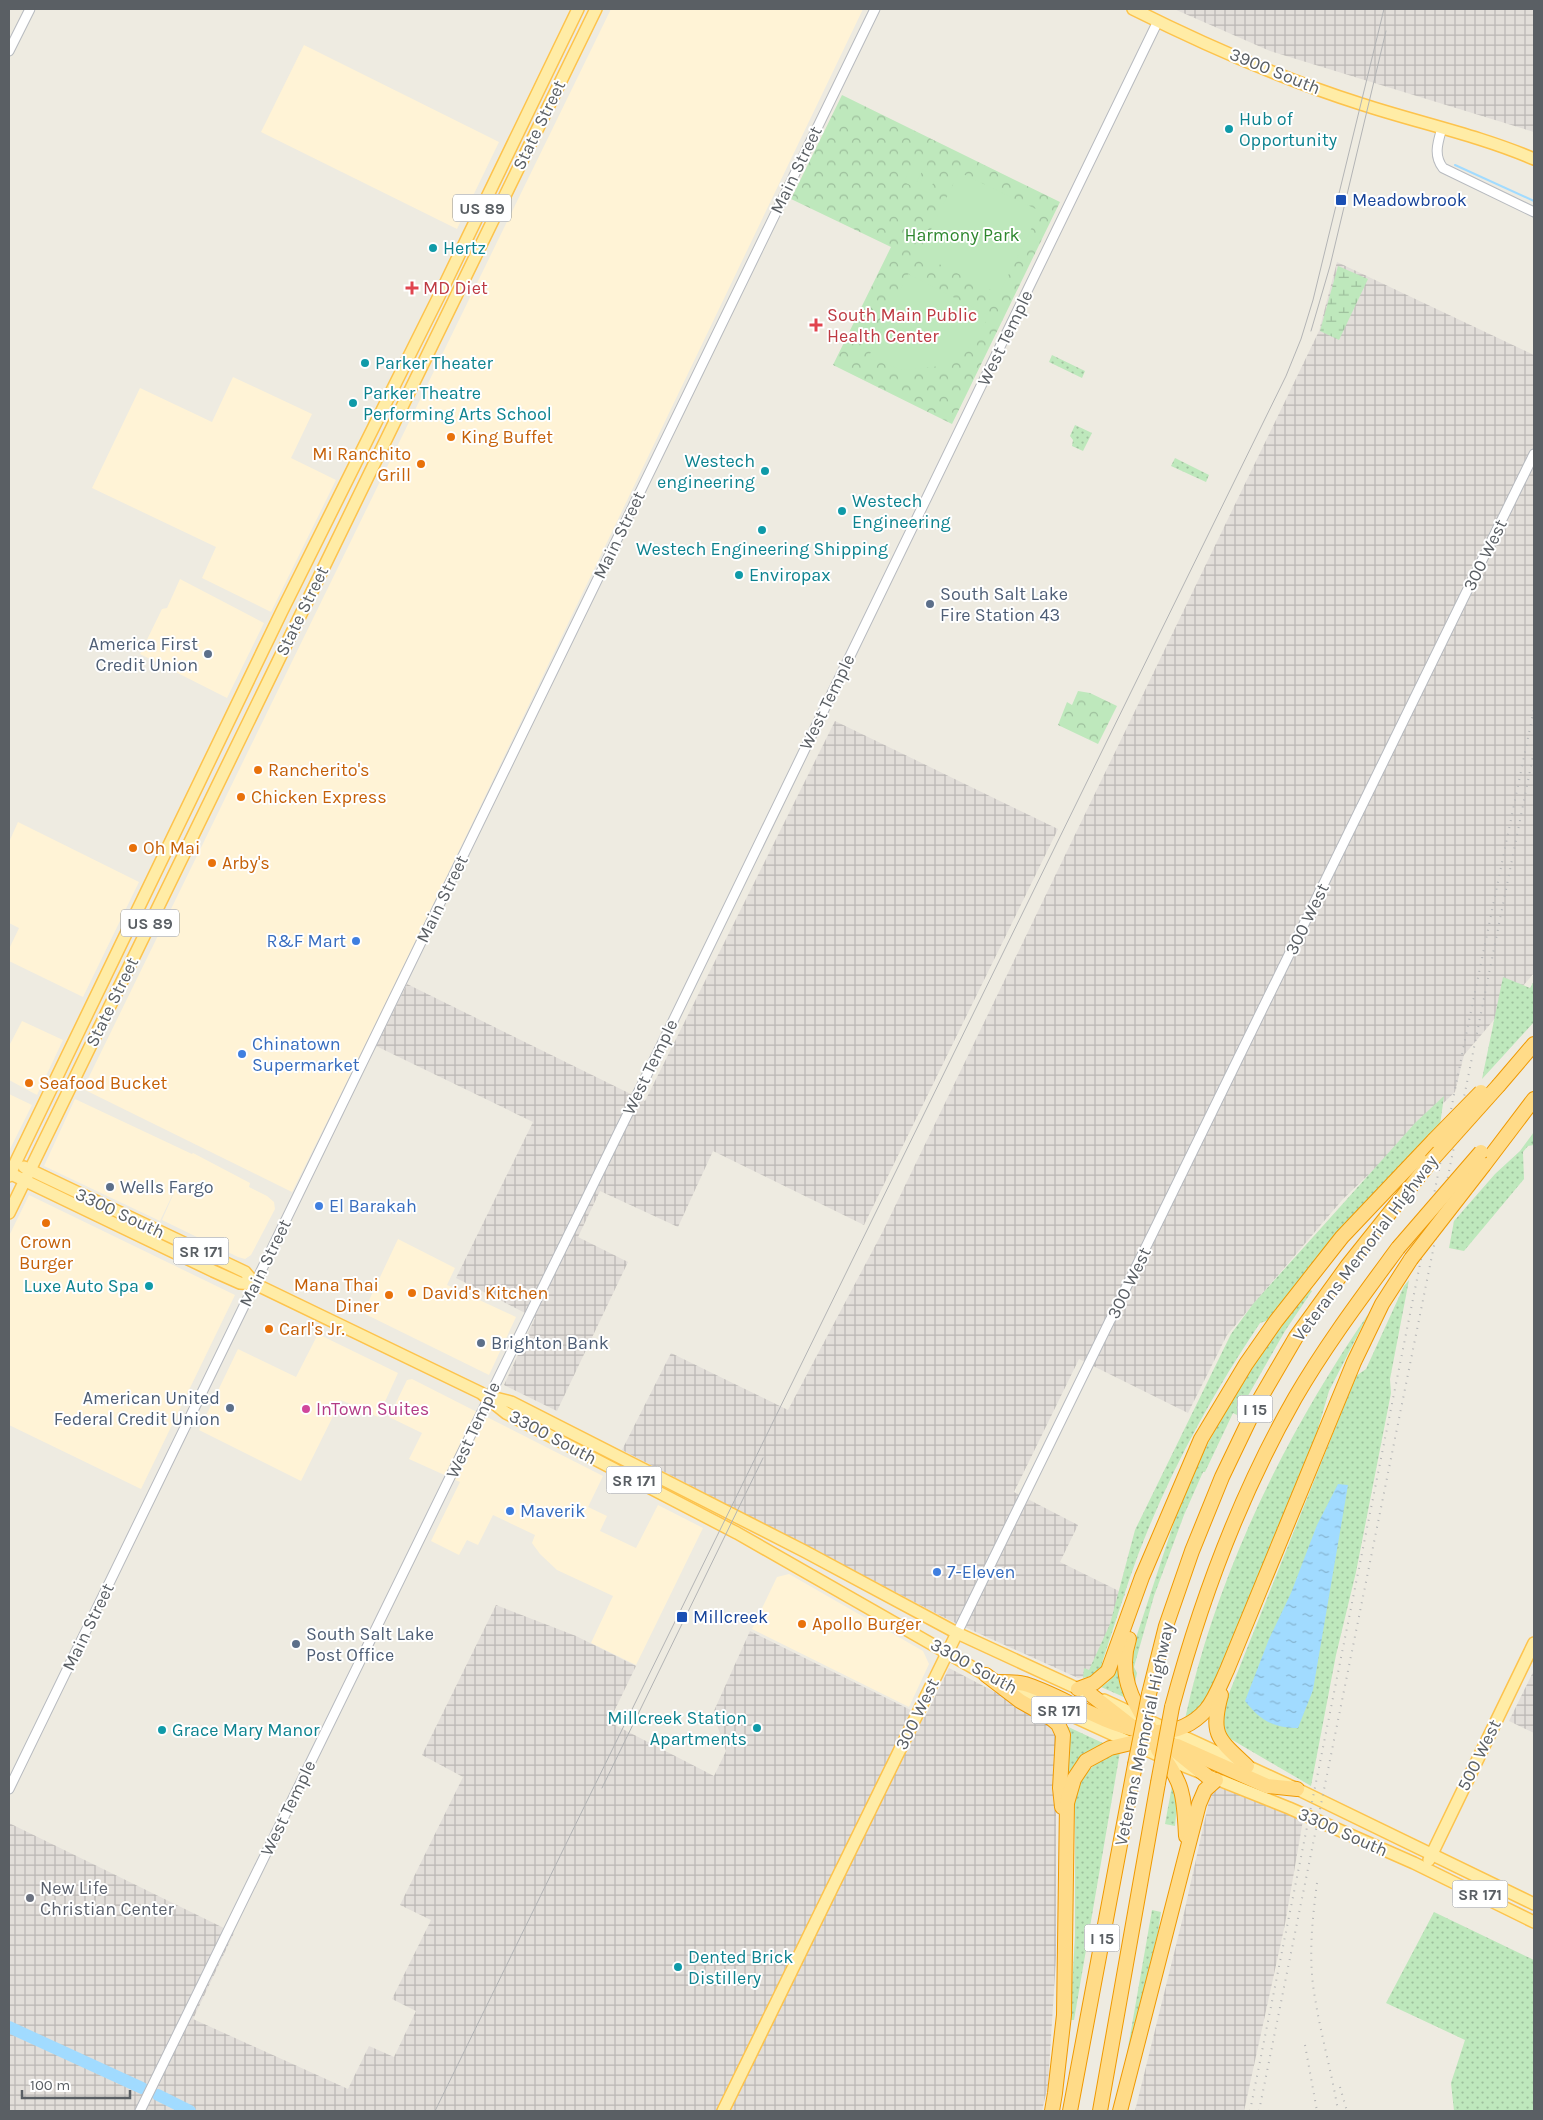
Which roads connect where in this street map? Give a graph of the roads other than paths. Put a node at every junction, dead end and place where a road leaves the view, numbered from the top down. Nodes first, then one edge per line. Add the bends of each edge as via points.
1 (30, 9) edge
2 (578, 9) edge
3 (596, 9) edge
4 (875, 9) edge
5 (1133, 9) edge
6 (1158, 21) junction
7 (9, 51) edge
8 (1442, 128) junction
9 (1534, 159) edge
10 (1534, 212) edge
11 (1534, 454) edge
12 (1534, 1044) edge
13 (1495, 1083) junction
14 (1534, 1098) edge
15 (1482, 1158) junction
16 (10, 1169) edge
17 (30, 1170) junction
18 (24, 1180) junction
19 (9, 1213) edge
20 (255, 1284) junction
21 (488, 1397) junction
22 (1167, 1520) junction
23 (818, 1558) junction
24 (782, 1559) junction
25 (957, 1633) junction
26 (1534, 1643) edge
27 (947, 1652) junction
28 (1228, 1670) junction
29 (992, 1678) junction
30 (1084, 1692) junction
31 (1140, 1724) junction
32 (1152, 1737) junction
33 (1168, 1737) junction
34 (1131, 1743) junction
35 (1164, 1758) junction
36 (1247, 1766) junction
37 (1212, 1778) junction
38 (9, 1789) edge
39 (1297, 1789) junction
40 (1186, 1850) junction
41 (1432, 1854) junction
42 (1065, 1858) junction
43 (1426, 1868) junction
44 (1534, 1904) edge
45 (1534, 1922) edge
46 (140, 2111) edge
47 (723, 2111) edge
48 (1052, 2111) edge
49 (1070, 2111) edge
50 (1100, 2111) edge
51 (1120, 2111) edge

1 - 7 street
2 - 16 main road, State Street / US 89
3 - 17 main road, State Street / US 89
4 - 20 street, Main Street
5 - 6 main road, 3900 South
6 - 8 main road, 3900 South via 1275,75
6 - 21 street, West Temple
8 - 9 main road, 3900 South
8 - 10 street via 1436,150 1438,162 1447,171
11 - 25 street, 300 West
12 - 13 highway, Veterans Memorial Highway / I 15
13 - 22 highway, bridge via 1434,1140 1342,1237 1271,1328 1214,1416
13 - 49 highway, Veterans Memorial Highway / I 15, bridge via 1348,1265 1296,1337 1257,1404 1222,1477 1166,1626 1135,1765
14 - 15 highway, Veterans Memorial Highway / I 15
15 - 28 highway, bridge via 1382,1304 1354,1362
15 - 50 highway, Veterans Memorial Highway / I 15, bridge via 1398,1248 1352,1310 1295,1398 1249,1486 1227,1538 1204,1599 1172,1707
16 - 17 main road, 3300 South / SR 171
16 - 18 main road, 3300 South / SR 171
17 - 18 main road, State Street / US 89
17 - 20 main road, 3300 South / SR 171 via 245,1272
18 - 19 main road, State Street / US 89
18 - 20 main road, 3300 South / SR 171 via 240,1283
20 - 21 main road, 3300 South / SR 171
20 - 38 street, Main Street
21 - 23 main road, 3300 South / SR 171 via 512,1402
21 - 24 main road, 3300 South / SR 171 via 506,1413
21 - 46 street, West Temple
22 - 30 highway via 1142,1577 1108,1671
22 - 31 highway via 1124,1660 1127,1686
23 - 24 main road via 786,1556
23 - 25 main road, 3300 South / SR 171
24 - 27 main road, 3300 South / SR 171
25 - 27 main road, 300 West
25 - 30 main road, 3300 South / SR 171
26 - 41 main road, 500 West
27 - 29 main road, 3300 South / SR 171
27 - 47 main road, 300 West
28 - 33 highway via 1201,1715
28 - 36 highway via 1215,1718 1216,1731 1222,1742
29 - 31 highway via 1024,1684 1125,1728
29 - 34 main road, 3300 South / SR 171
29 - 42 highway via 1020,1701 1056,1722 1063,1735 1060,1788
30 - 31 highway
31 - 32 highway
31 - 33 main road, 3300 South / SR 171
32 - 33 highway
32 - 34 highway
32 - 35 highway
33 - 36 main road, 3300 South / SR 171
33 - 37 highway
33 - 39 highway via 1266,1786
34 - 35 main road, 3300 South / SR 171
34 - 42 highway via 1110,1748 1086,1761 1074,1779 1067,1804
35 - 37 main road, 3300 South / SR 171
35 - 40 highway via 1176,1774 1183,1794
36 - 39 main road, 3300 South / SR 171
37 - 40 highway via 1199,1804
37 - 43 main road, 3300 South / SR 171
39 - 41 main road, 3300 South / SR 171
40 - 51 highway
41 - 43 main road, 500 West
41 - 44 main road, 3300 South / SR 171
42 - 48 highway via 1064,2015
43 - 45 main road, 3300 South / SR 171

